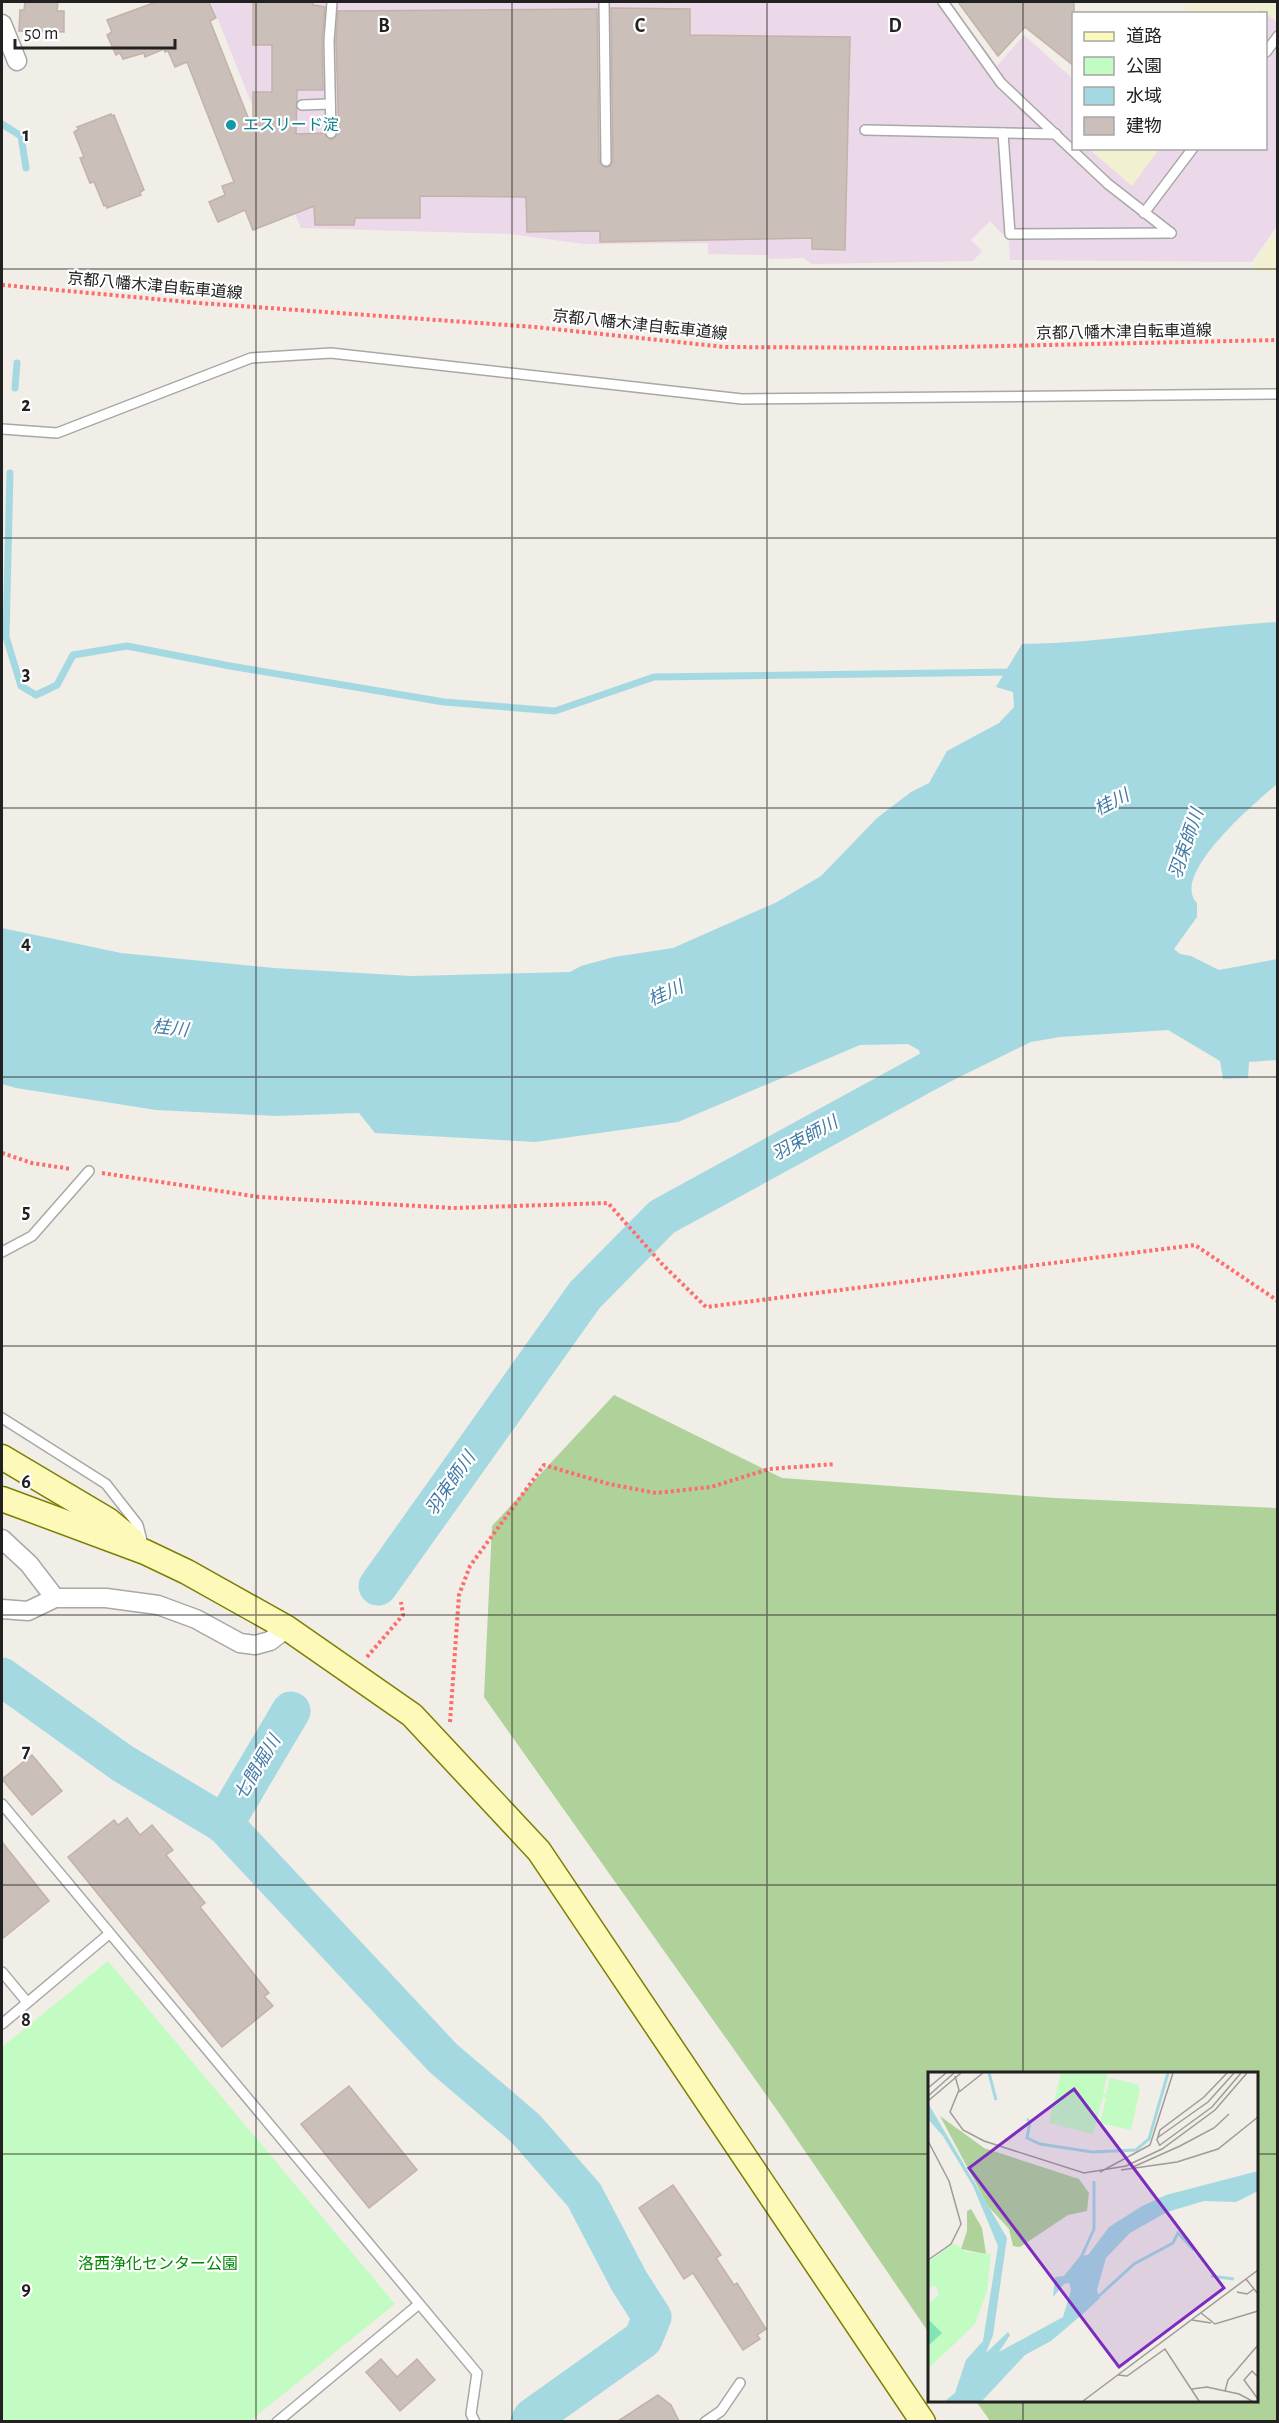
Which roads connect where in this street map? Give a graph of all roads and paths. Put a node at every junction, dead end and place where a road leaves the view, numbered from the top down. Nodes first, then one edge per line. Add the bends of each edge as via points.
1 (332, 2) edge
2 (604, 2) edge
3 (943, 2) edge
4 (2, 24) edge
5 (1278, 36) edge
6 (1267, 51) edge
7 (17, 61) dead end
8 (330, 104) junction
9 (302, 105) dead end
10 (865, 130) dead end
11 (331, 133) dead end
12 (1003, 133) junction
13 (1056, 134) junction
14 (1072, 149) edge
15 (1073, 150) edge
16 (1191, 150) edge
17 (606, 161) dead end
18 (1144, 213) junction
19 (2, 285) edge
20 (1278, 340) edge
21 (1278, 394) edge
22 (2, 429) edge
23 (2, 1153) edge
24 (88, 1171) junction
25 (2, 1252) edge
26 (1278, 1301) edge
27 (2, 1418) edge
28 (4, 1462) edge
29 (835, 1464) dead end
30 (2, 1499) edge
31 (2, 1539) edge
32 (145, 1552) junction
33 (55, 1598) junction
34 (400, 1602) dead end
35 (2, 1609) edge
36 (286, 1628) junction
37 (375, 1647) dead end
38 (448, 1751) junction
39 (2, 1804) edge
40 (109, 1934) junction
41 (2, 1972) edge
42 (27, 2002) junction
43 (2, 2024) edge
44 (419, 2304) junction
45 (740, 2383) dead end
46 (277, 2421) edge
47 (475, 2421) edge
48 (705, 2421) edge
49 (923, 2421) edge

1 - 8 lane
2 - 17 lane
3 - 13 lane via 1001,83
4 - 7 street
5 - 6 lane
8 - 9 lane
8 - 11 lane
10 - 12 lane
12 - 13 lane
12 - 18 lane via 1010,234 1171,233
13 - 14 lane
15 - 18 lane
16 - 18 lane
19 - 20 path, 京都八幡木津自転車道線 via 725,346 910,348
21 - 22 lane via 742,399 331,353 251,358 57,433
23 - 24 path via 32,1163
24 - 25 lane via 32,1236
24 - 26 path via 259,1197 453,1208 608,1203 706,1307 1195,1245
27 - 32 lane via 106,1484 138,1525
28 - 32 street via 108,1520
29 - 38 path via 769,1470 711,1487 656,1493 544,1465 470,1566 459,1595
30 - 32 street
31 - 33 street via 29,1564
32 - 36 street
33 - 35 street via 28,1611
33 - 36 street via 106,1598 158,1605 196,1619 240,1643 270,1641
34 - 37 path via 403,1615
36 - 38 street via 412,1715
38 - 49 street via 539,1851
39 - 40 lane
40 - 42 lane
40 - 44 lane
41 - 42 lane
42 - 43 lane
44 - 46 lane
44 - 47 lane via 477,2373 471,2414
45 - 48 lane via 721,2411

